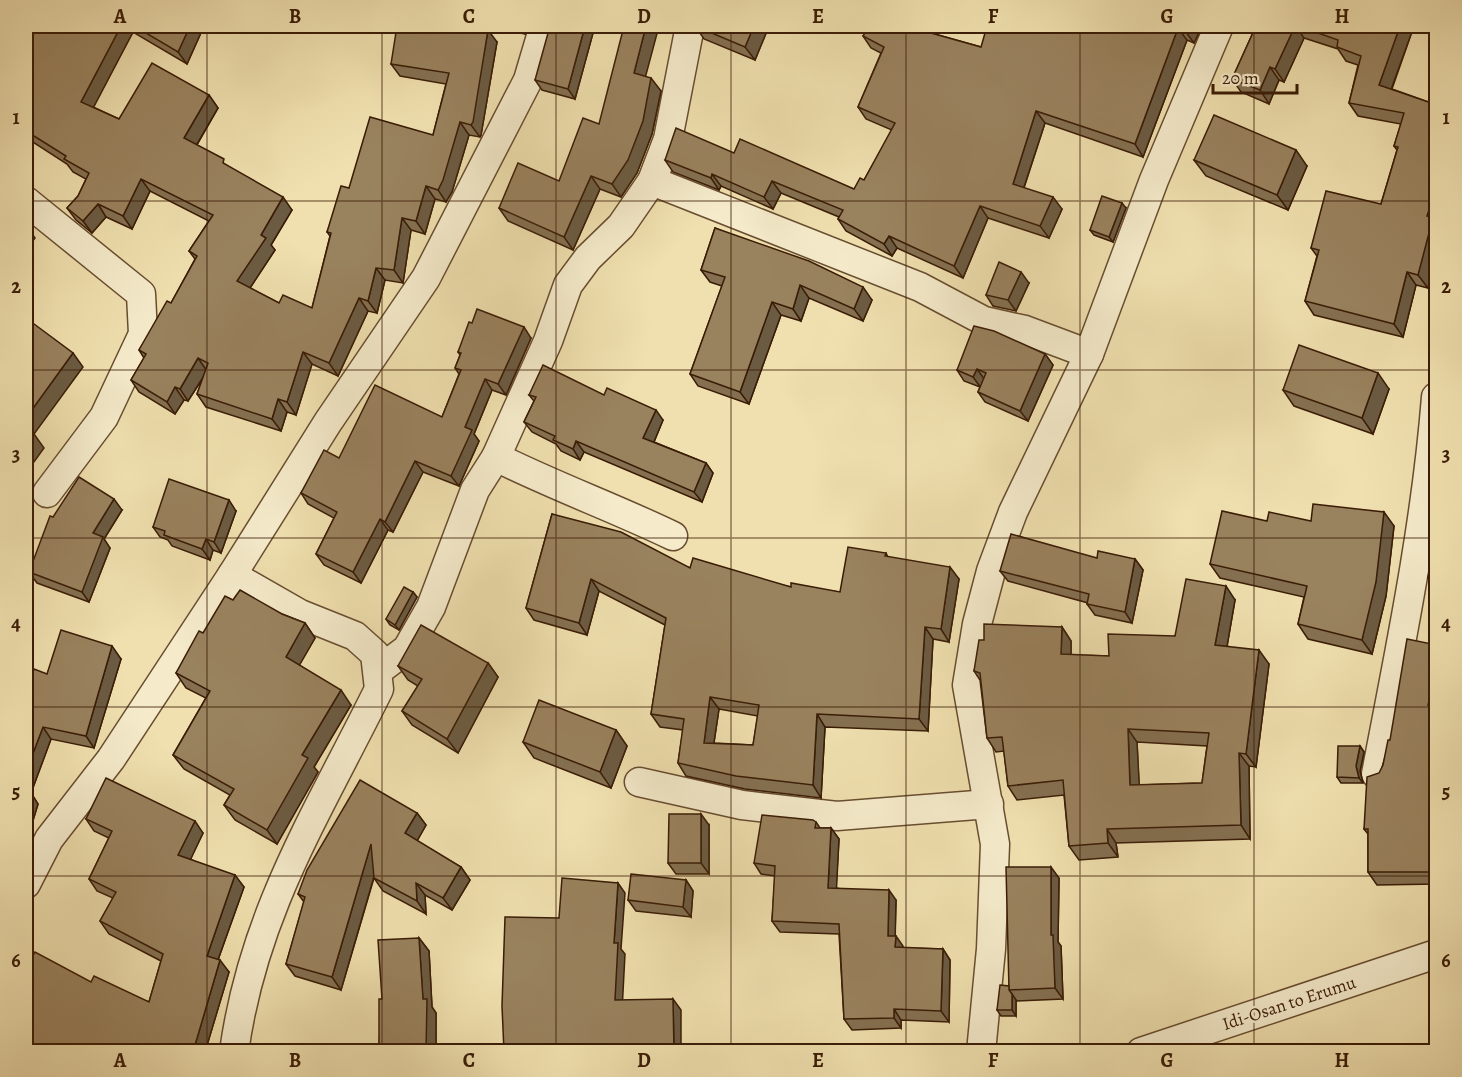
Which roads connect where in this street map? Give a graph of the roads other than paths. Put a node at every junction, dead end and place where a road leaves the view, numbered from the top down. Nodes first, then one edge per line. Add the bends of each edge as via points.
1 (544, 26) edge
2 (690, 26) edge
3 (1220, 26) edge
4 (652, 181) junction
5 (26, 201) edge
6 (1089, 354) junction
7 (1437, 397) edge
8 (496, 457) junction
9 (47, 493) dead end
10 (673, 536) dead end
11 (232, 575) junction
12 (379, 670) junction
13 (1376, 774) edge
14 (639, 782) dead end
15 (989, 804) junction
16 (26, 884) edge
17 (1437, 954) edge
18 (234, 1052) edge
19 (981, 1052) edge
20 (1141, 1052) edge

1 - 11 street via 528,80 426,278 328,422
2 - 4 street via 668,139
3 - 6 street via 1154,180
4 - 6 street via 909,283 984,321 1025,330
4 - 8 street via 621,226 588,258 568,285 548,341
5 - 9 street via 141,294 143,334 109,406
6 - 15 street via 1013,512 976,624 967,685
7 - 13 street via 1419,550
8 - 10 street
8 - 12 street via 476,490 431,607 407,649
11 - 12 street via 300,614 355,636 375,654
11 - 16 street via 111,759 49,839
12 - 18 street via 379,688 291,859 252,959
14 - 15 street via 742,805 837,816
15 - 19 street via 994,898
17 - 20 street, Idi-Osan to Erumu

